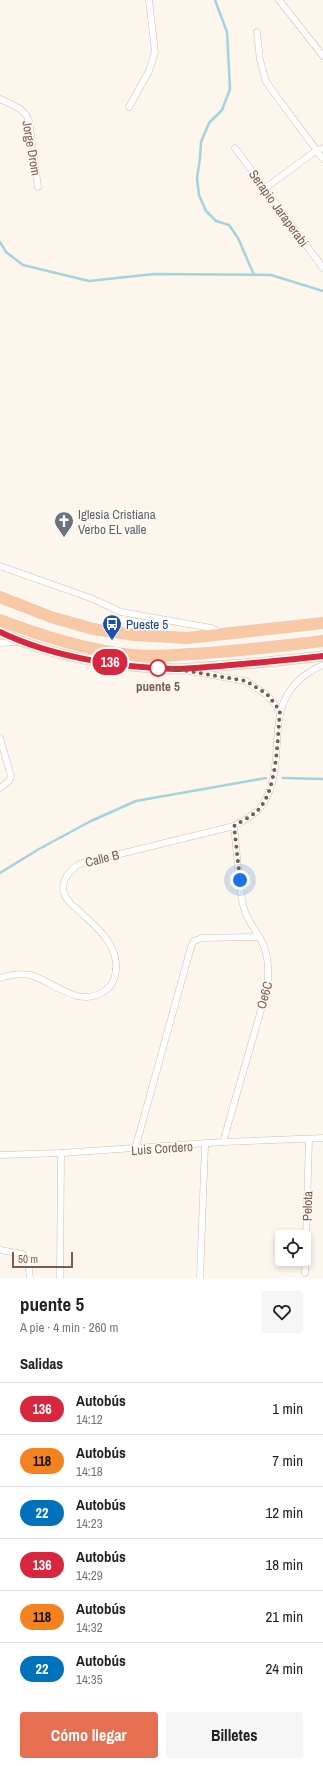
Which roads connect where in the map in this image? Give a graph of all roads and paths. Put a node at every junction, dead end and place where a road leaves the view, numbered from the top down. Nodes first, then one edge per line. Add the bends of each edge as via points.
1 (149, 0) edge
2 (279, 0) edge
3 (257, 32) dead end
4 (323, 56) edge
5 (0, 99) edge
6 (129, 107) dead end
7 (235, 148) dead end
8 (320, 149) edge
9 (323, 159) edge
10 (38, 187) dead end
11 (264, 189) junction
12 (323, 268) edge
13 (0, 566) edge
14 (0, 597) edge
15 (0, 620) edge
16 (323, 623) edge
17 (0, 632) edge
18 (225, 635) junction
19 (20, 641) junction
20 (323, 641) edge
21 (0, 643) edge
22 (323, 656) edge
23 (323, 665) edge
24 (176, 669) junction
25 (280, 711) junction
26 (0, 738) edge
27 (0, 788) edge
28 (234, 826) junction
29 (259, 937) junction
30 (0, 978) edge
31 (323, 1138) edge
32 (308, 1139) junction
33 (223, 1142) junction
34 (206, 1145) junction
35 (135, 1149) junction
36 (61, 1154) junction
37 (0, 1155) edge
38 (0, 1250) edge
39 (305, 1273) dead end
40 (30, 1278) edge
41 (60, 1278) edge
42 (200, 1278) edge

1 - 6 street via 155,52 149,71
2 - 4 street
3 - 8 street via 260,60 266,82
5 - 10 street, Jorge Drom via 27,115
7 - 11 street, Serapio Jaraperabi
8 - 9 street
8 - 11 street
11 - 12 street, Serapio Jaraperabi
13 - 18 street via 93,599 121,612 211,628
14 - 18 highway via 51,618 93,629 174,638
15 - 20 highway via 36,633 124,654 218,653
16 - 18 highway
17 - 19 main road
19 - 21 street
19 - 24 main road via 73,656
22 - 24 main road
23 - 25 street, Calle B via 302,677 289,691
24 - 25 street via 246,681 267,694
25 - 28 street, Calle B via 273,777 268,796 257,812
26 - 27 street via 11,776
28 - 29 street, Oe6C via 244,907
28 - 30 street, Calle B via 79,864 70,870 63,888 67,899 105,936 115,958 114,978 110,987 100,994 88,998 78,997 30,975 9,975
29 - 33 street, Oe6C via 267,957 268,982
29 - 35 street via 202,938 194,941
31 - 32 street, Luis Cordero
32 - 33 street, Luis Cordero
32 - 39 street, Pelota
33 - 34 street, Luis Cordero
34 - 35 street, Luis Cordero
34 - 42 street
35 - 36 street, Luis Cordero
36 - 37 street, Luis Cordero
36 - 41 street
38 - 40 street via 23,1254 28,1261

